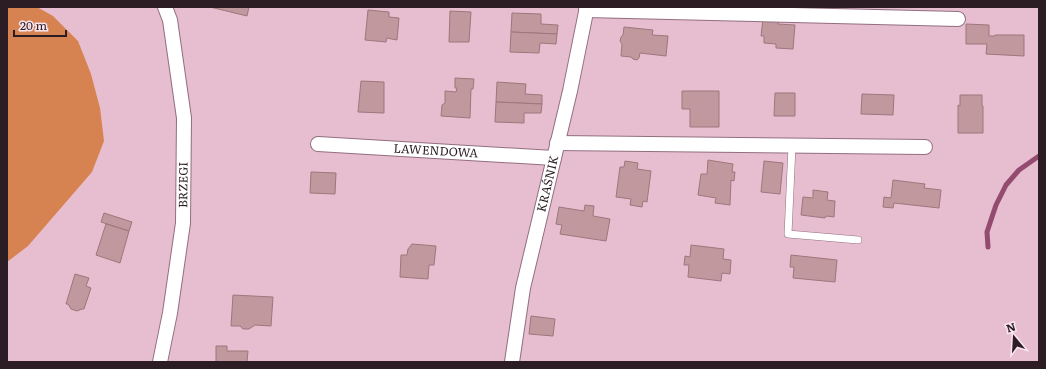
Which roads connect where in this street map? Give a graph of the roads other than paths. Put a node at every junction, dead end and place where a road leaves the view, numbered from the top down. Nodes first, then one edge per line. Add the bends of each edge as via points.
1 (165, 7) edge
2 (586, 8) edge
3 (958, 19) dead end
4 (557, 143) junction
5 (318, 144) dead end
6 (792, 146) junction
7 (925, 147) dead end
8 (554, 158) junction
9 (858, 240) dead end
10 (160, 362) edge
11 (512, 362) edge

1 - 10 street, BRZEGI via 170,20 184,118 182,223 170,313
2 - 3 street
2 - 4 street, KRAŚNIK
4 - 6 street
4 - 8 street, KRAŚNIK
5 - 8 street, LAWENDOWA
6 - 7 street
6 - 9 lane via 788,234
8 - 11 street, KRAŚNIK via 523,288

